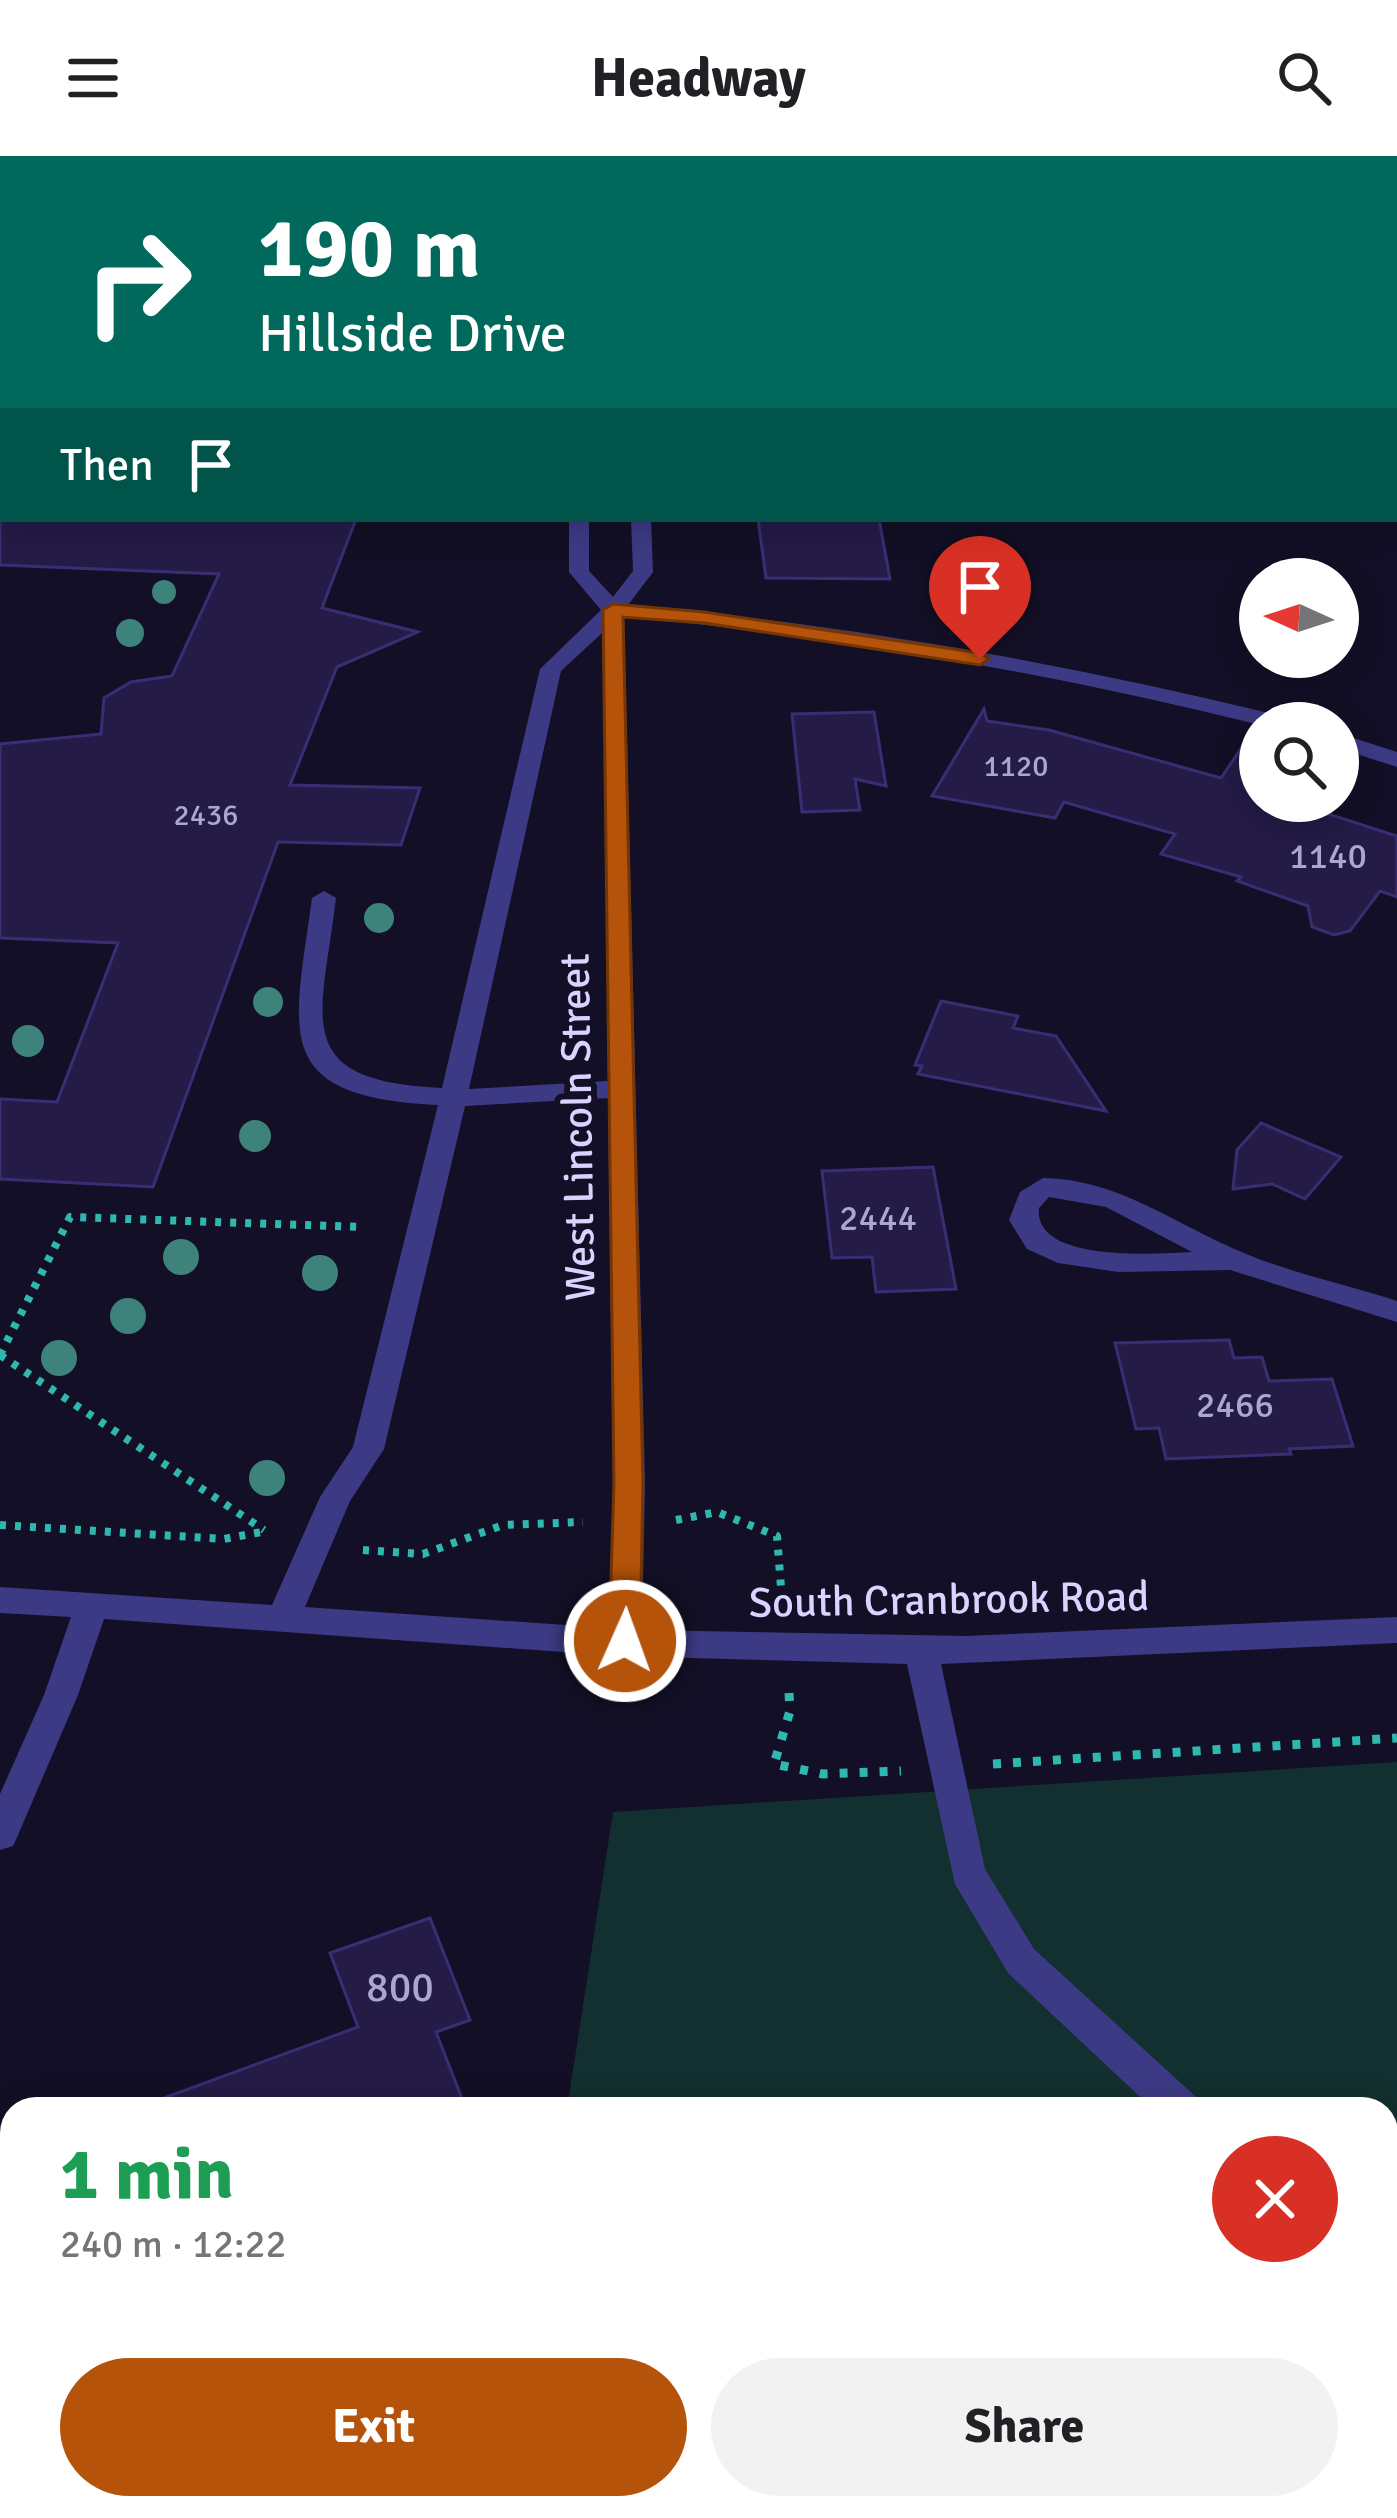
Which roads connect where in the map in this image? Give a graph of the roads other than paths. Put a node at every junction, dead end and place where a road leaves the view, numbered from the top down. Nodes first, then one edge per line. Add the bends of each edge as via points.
1 (579, 522) edge
2 (641, 522) edge
3 (613, 610) junction
4 (1239, 713) edge
5 (1359, 747) edge
6 (1397, 760) edge
7 (324, 898) dead end
8 (624, 1088) junction
9 (452, 1096) junction
10 (1232, 1260) junction
11 (1397, 1312) edge
12 (0, 1600) edge
13 (92, 1605) junction
14 (282, 1621) junction
15 (1397, 1630) edge
16 (625, 1641) junction
17 (921, 1650) junction
18 (0, 1834) edge
19 (1168, 2097) edge

1 - 3 street via 579,572
2 - 3 street via 644,572
3 - 4 street via 956,655
3 - 8 street, West Lincoln Street
3 - 9 street via 550,669
5 - 6 street
7 - 9 street via 312,1015 317,1057 341,1082 376,1093
8 - 9 street
8 - 16 street, West Lincoln Street
9 - 14 street via 368,1449 335,1497
10 - 10 street via 1127,1205 1076,1189 1043,1187 1023,1211 1035,1242 1058,1252 1150,1264
10 - 11 street
12 - 13 street, South Cranbrook Road
13 - 14 street, South Cranbrook Road
13 - 18 street
14 - 16 street, South Cranbrook Road
15 - 17 street, South Cranbrook Road
16 - 17 street, South Cranbrook Road
17 - 19 street via 968,1873 1021,1961

